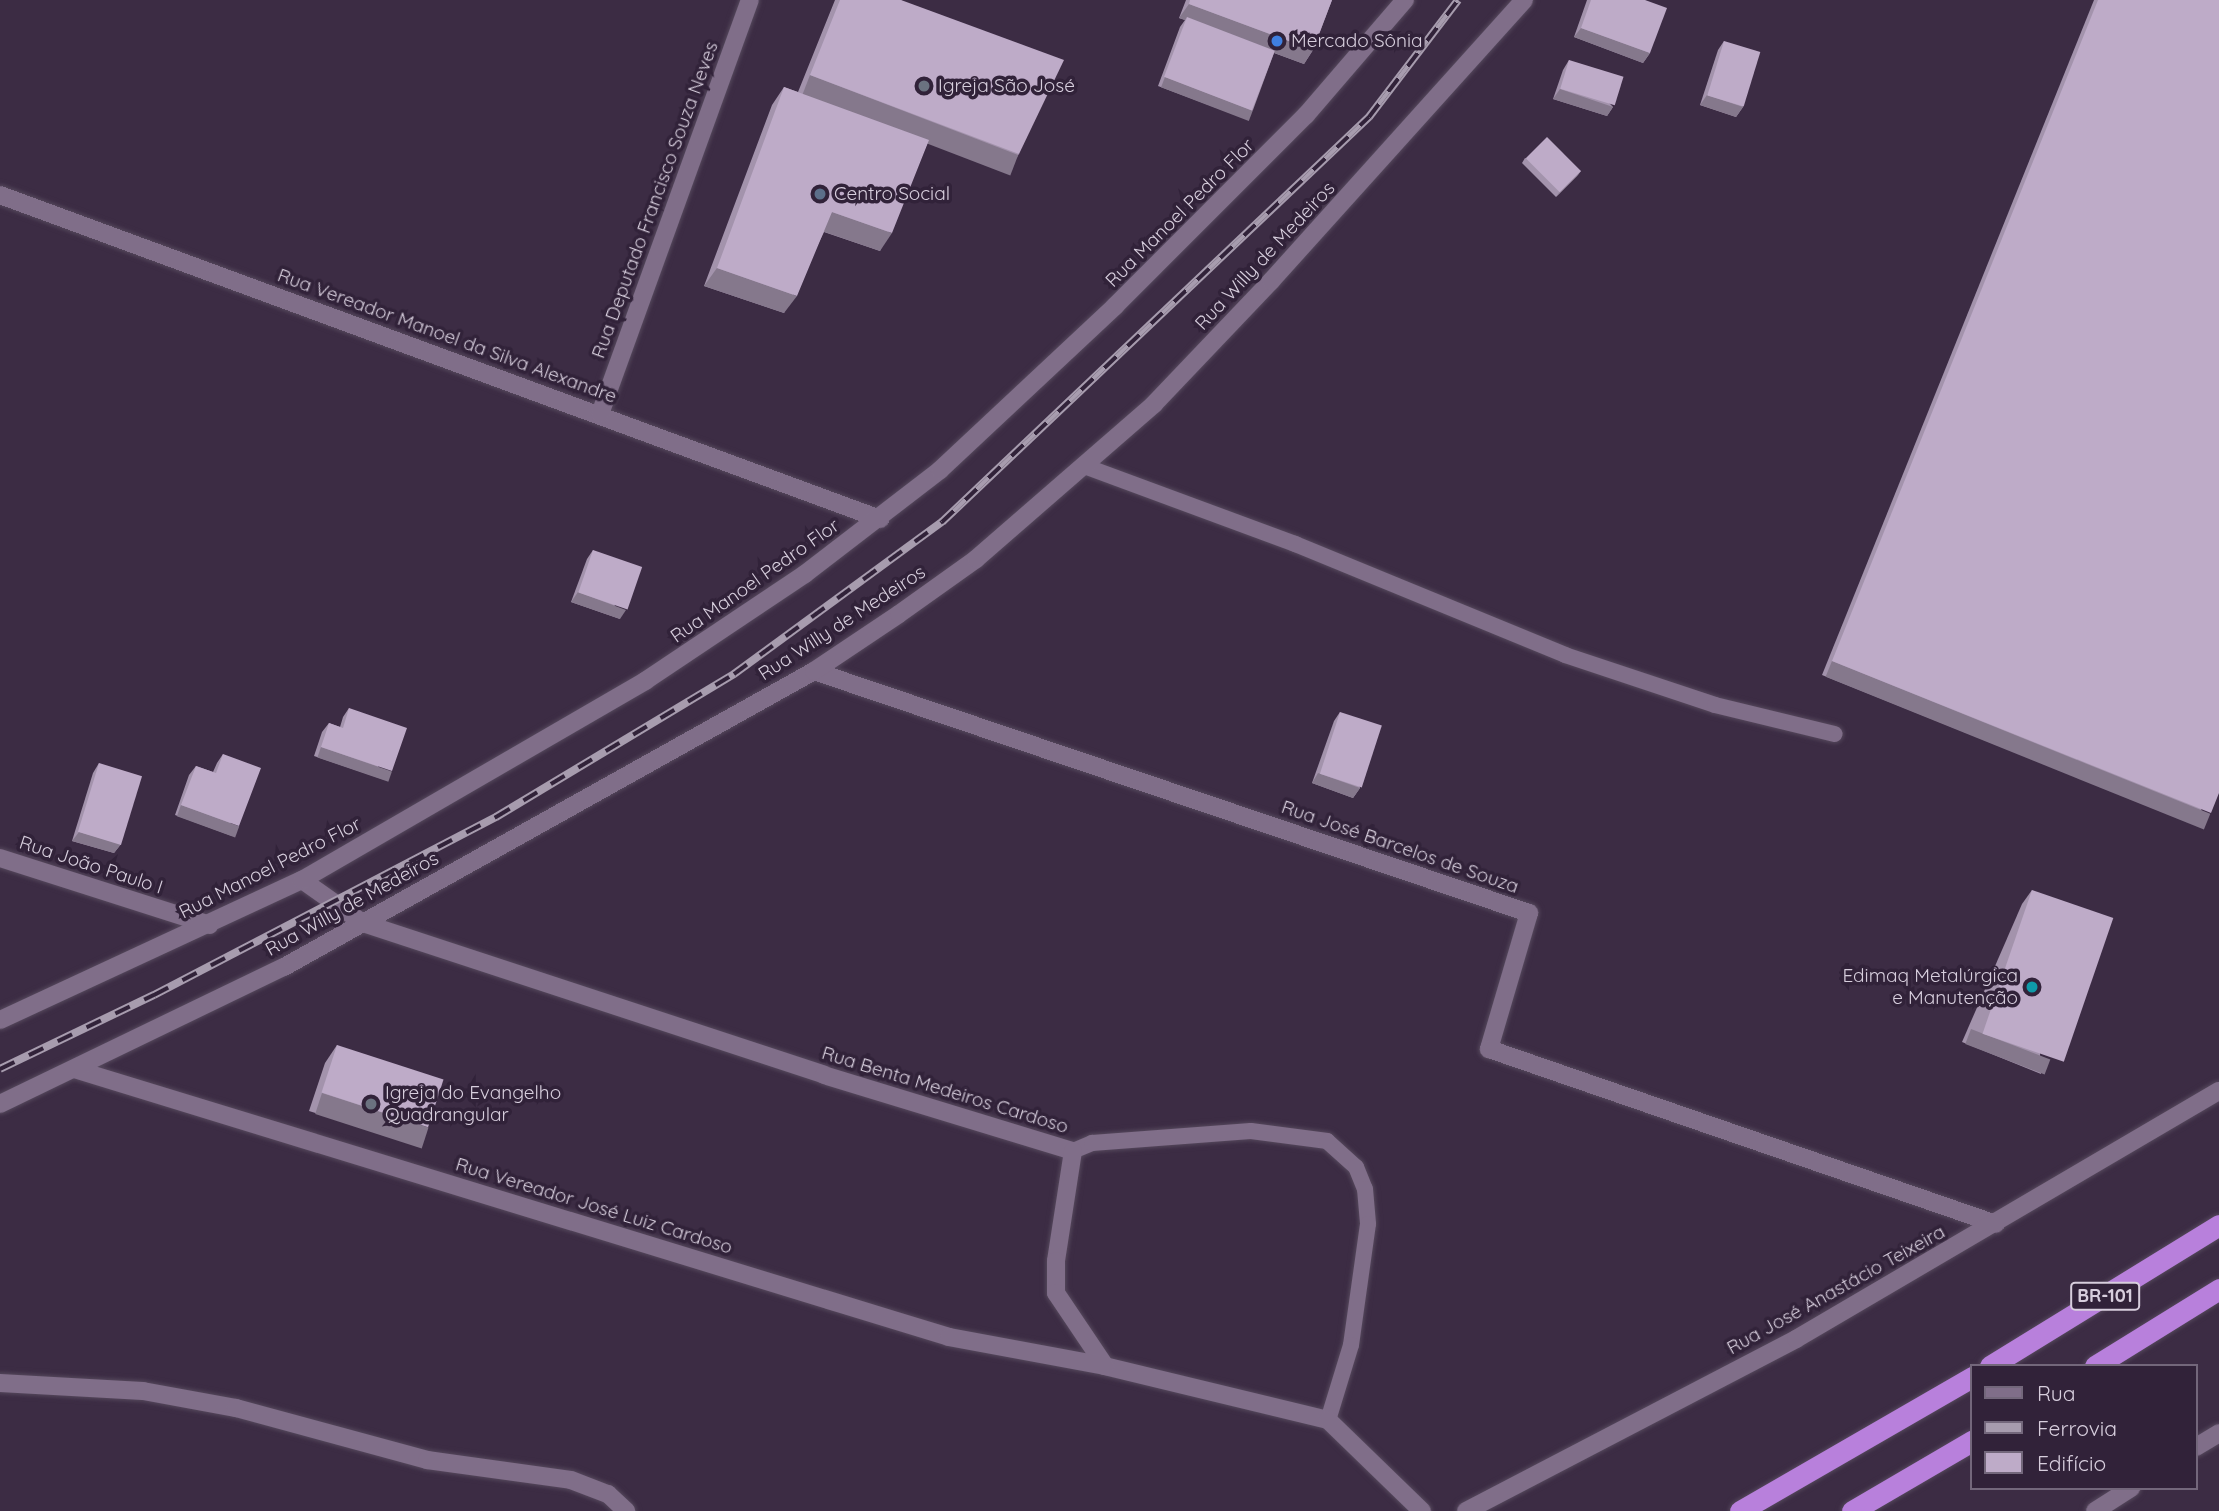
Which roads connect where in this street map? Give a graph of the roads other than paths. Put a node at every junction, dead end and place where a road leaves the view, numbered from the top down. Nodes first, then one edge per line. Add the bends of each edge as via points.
1 (750, 0) edge
2 (1405, 0) edge
3 (1524, 0) edge
4 (0, 195) edge
5 (600, 414) junction
6 (1087, 467) junction
7 (880, 519) junction
8 (814, 671) junction
9 (1835, 734) dead end
10 (0, 858) edge
11 (302, 880) junction
12 (363, 923) junction
13 (210, 925) junction
14 (0, 1020) edge
15 (74, 1069) junction
16 (2219, 1091) edge
17 (0, 1104) edge
18 (1073, 1151) junction
19 (1996, 1224) junction
20 (2219, 1225) edge
21 (2219, 1289) edge
22 (1993, 1364) edge
23 (2098, 1364) edge
24 (1105, 1366) junction
25 (1970, 1378) edge
26 (0, 1383) edge
27 (1328, 1420) junction
28 (2219, 1433) edge
29 (1970, 1442) edge
30 (2198, 1446) edge
31 (2128, 1490) edge
32 (626, 1511) edge
33 (1422, 1511) edge
34 (1466, 1511) edge
35 (1740, 1511) edge
36 (1852, 1511) edge
37 (2095, 1511) edge

1 - 5 street, Rua Deputado Francisco Souza Neves
2 - 7 street, Rua Manoel Pedro Flor via 1363,54 1221,203 1007,409
3 - 6 street, Rua Willy de Medeiros via 1271,281
4 - 5 street, Rua Vereador Manoel da Silva Alexandre
5 - 7 street, Rua Vereador Manoel da Silva Alexandre
6 - 8 street, Rua Willy de Medeiros via 976,559
6 - 9 lane via 1294,544 1565,655 1715,705
7 - 11 street, Rua Manoel Pedro Flor via 656,674
8 - 12 street, Rua Willy de Medeiros
8 - 19 street, Rua José Barcelos de Souza via 1529,913 1489,1048
10 - 13 street, Rua João Paulo I
11 - 12 street, Rua Benta Medeiros Cardoso
11 - 13 street, Rua Manoel Pedro Flor
12 - 15 street, Rua Willy de Medeiros
12 - 18 street, Rua Benta Medeiros Cardoso via 824,1075
13 - 14 street, Rua Manoel Pedro Flor
15 - 17 street, Rua Willy de Medeiros
15 - 24 street, Rua Vereador José Luiz Cardoso via 949,1337
16 - 19 street, Rua José Anastácio Teixeira
18 - 24 street, Rua Benta Medeiros Cardoso via 1056,1261 1056,1293
18 - 27 lane via 1093,1143 1251,1131 1327,1141 1356,1167 1365,1189 1368,1224 1351,1345
19 - 34 street, Rua José Anastácio Teixeira via 1796,1339
20 - 22 highway, BR-101
21 - 23 highway, BR-101
24 - 27 street
25 - 35 highway
26 - 32 street via 143,1391 236,1408 427,1460 571,1480 608,1494
27 - 33 street
28 - 30 street
29 - 36 highway
31 - 37 street

